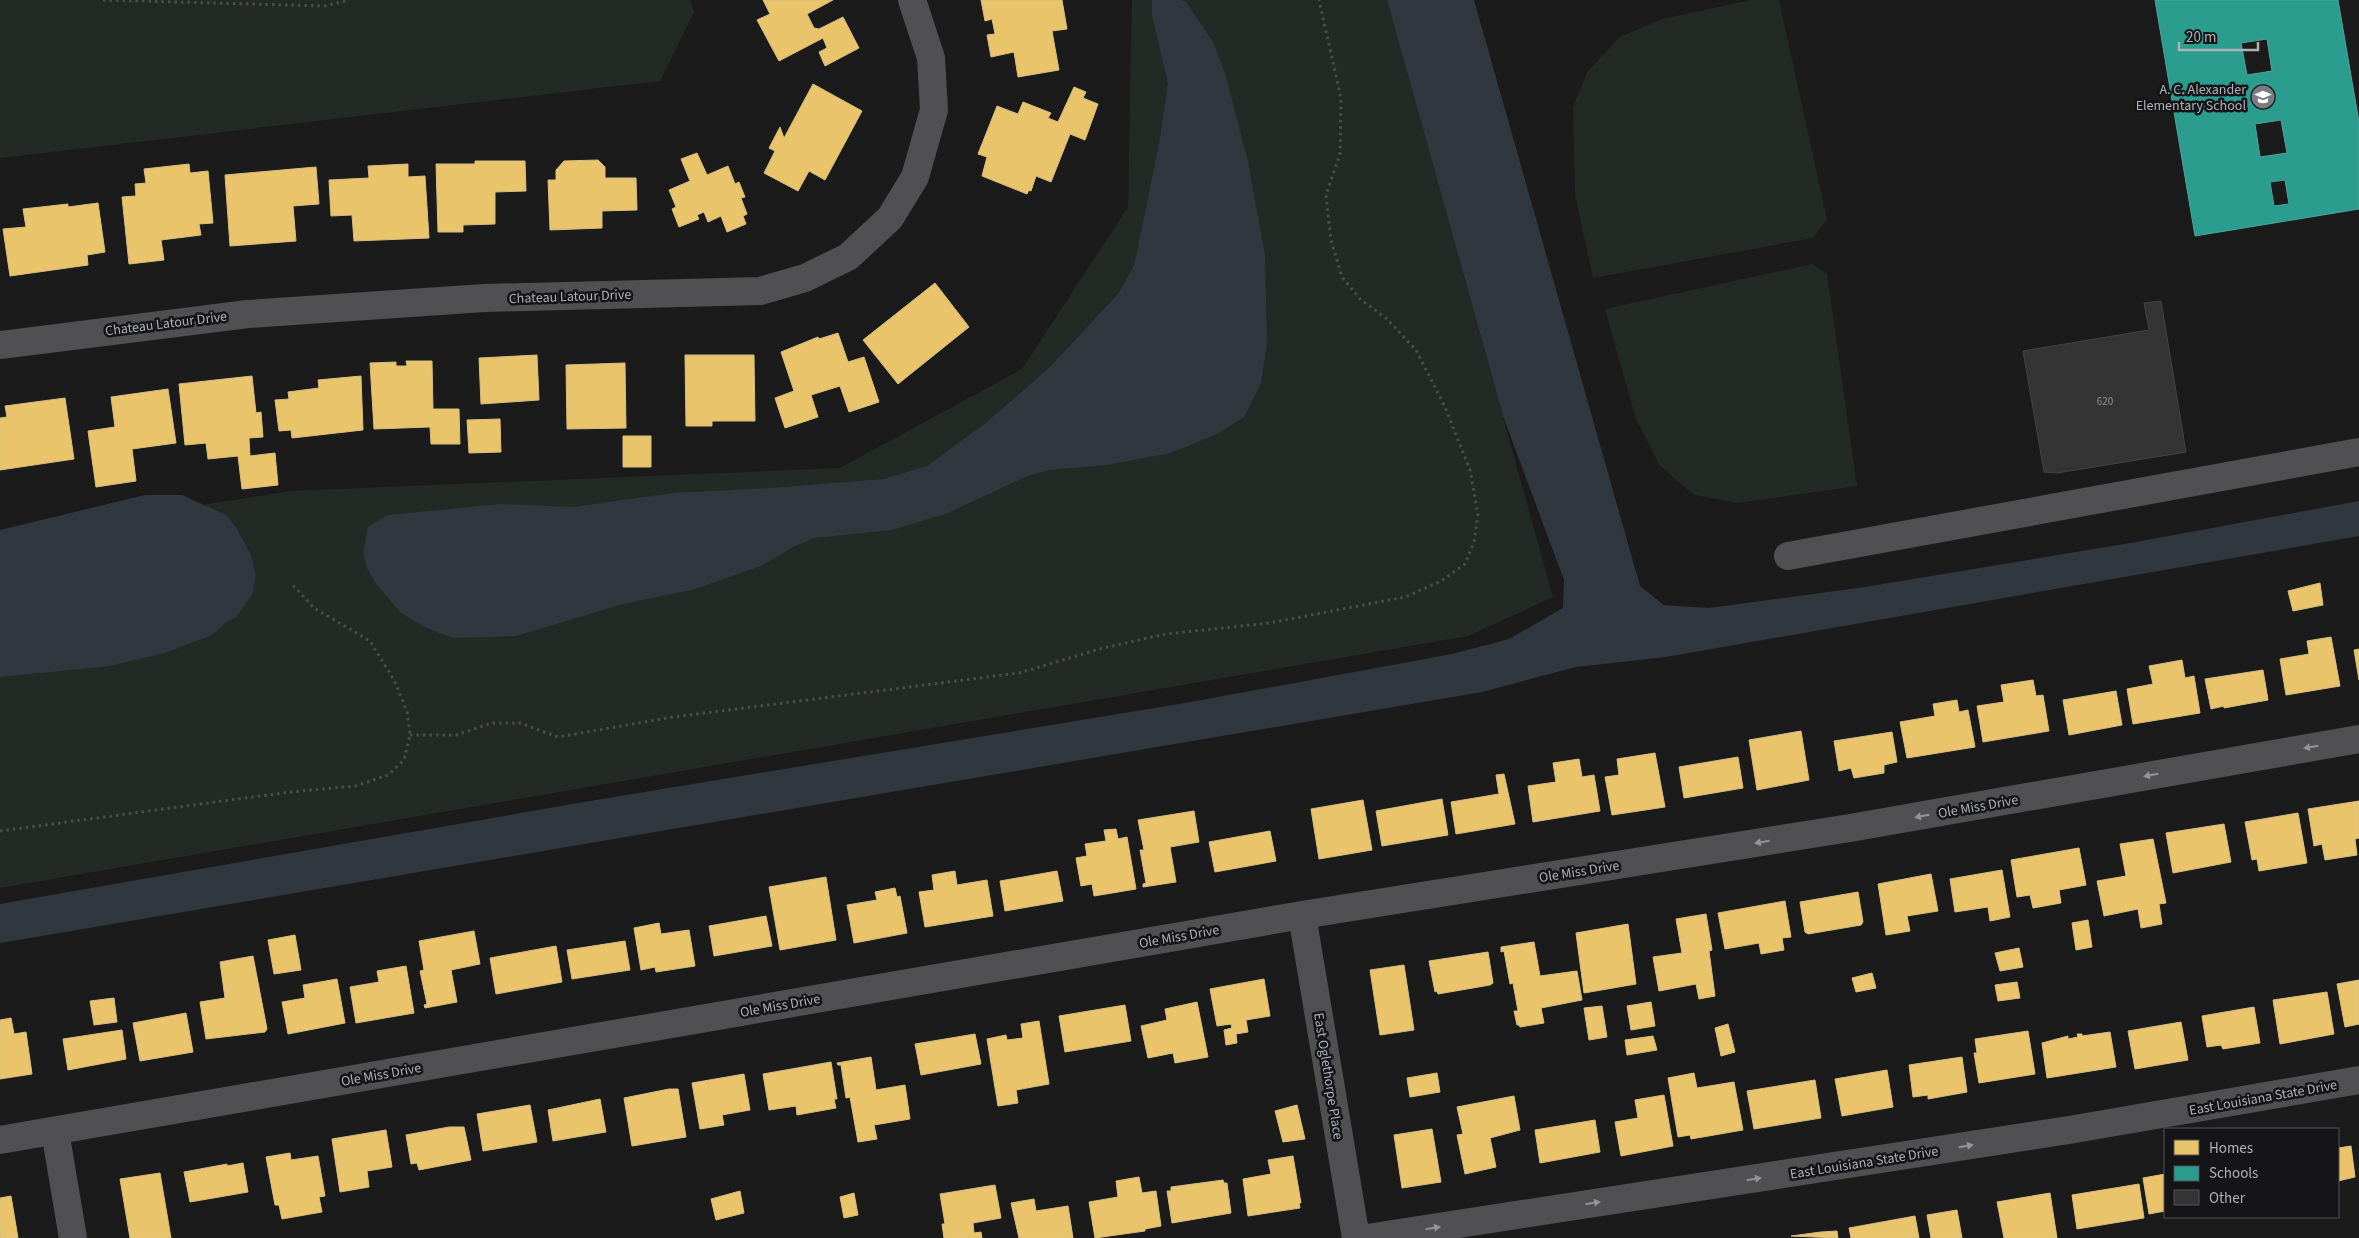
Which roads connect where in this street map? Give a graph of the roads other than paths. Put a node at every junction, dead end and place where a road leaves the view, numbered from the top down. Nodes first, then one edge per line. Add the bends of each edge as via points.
1 (912, 0) edge
2 (0, 345) edge
3 (2359, 452) edge
4 (1788, 556) dead end
5 (2359, 738) edge
6 (1302, 914) junction
7 (2359, 1080) edge
8 (55, 1130) junction
9 (0, 1140) edge
10 (74, 1238) edge
11 (1356, 1238) edge
12 (1367, 1238) edge

1 - 2 street, Chateau Latour Drive via 931,58 934,110 915,176 890,218 855,251 805,278 760,291 484,298 248,314
3 - 4 street
5 -> 6 street, Ole Miss Drive via 1850,828
6 - 8 street, Ole Miss Drive
6 - 11 street, East Oglethorpe Place
12 -> 7 street, East Louisiana State Drive via 2069,1130
8 - 9 street, Ole Miss Drive
8 - 10 street

